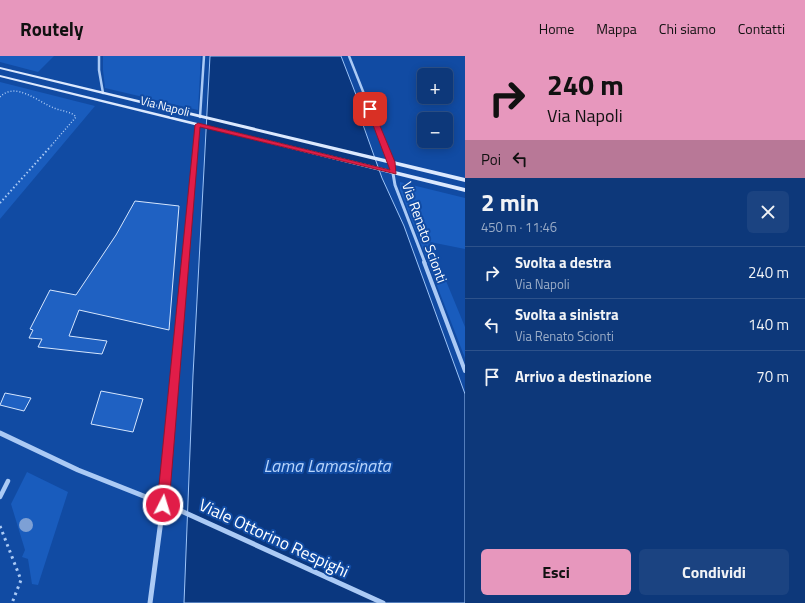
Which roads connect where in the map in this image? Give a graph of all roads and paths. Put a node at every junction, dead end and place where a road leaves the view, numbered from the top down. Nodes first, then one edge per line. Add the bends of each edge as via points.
1 (99, 56) edge
2 (204, 56) edge
3 (349, 56) edge
4 (0, 68) edge
5 (0, 76) edge
6 (102, 93) junction
7 (0, 97) edge
8 (200, 117) junction
9 (198, 125) junction
10 (391, 162) junction
11 (394, 173) junction
12 (465, 180) edge
13 (465, 190) edge
14 (0, 203) edge
15 (465, 371) edge
16 (0, 434) edge
17 (8, 481) dead end
18 (0, 497) edge
19 (163, 505) junction
20 (0, 526) edge
21 (12, 603) edge
22 (150, 603) edge
23 (383, 603) edge

1 - 6 street
2 - 8 street
3 - 10 street, Via Renato Scionti
4 - 6 main road, Via Napoli
5 - 9 main road, Via Napoli
6 - 8 main road, Via Napoli
7 - 14 path via 3,93 11,91 21,92 76,117
8 - 10 main road, Via Napoli
9 - 11 main road, Via Napoli
9 - 19 street
10 - 11 street, Via Renato Scionti
10 - 12 main road, Via Napoli
11 - 13 main road, Via Napoli
11 - 15 street, Via Renato Scionti via 395,185
16 - 19 street, Viale Ottorino Respighi
17 - 18 street
19 - 22 street
19 - 23 street, Viale Ottorino Respighi via 175,508
20 - 21 path via 21,580

